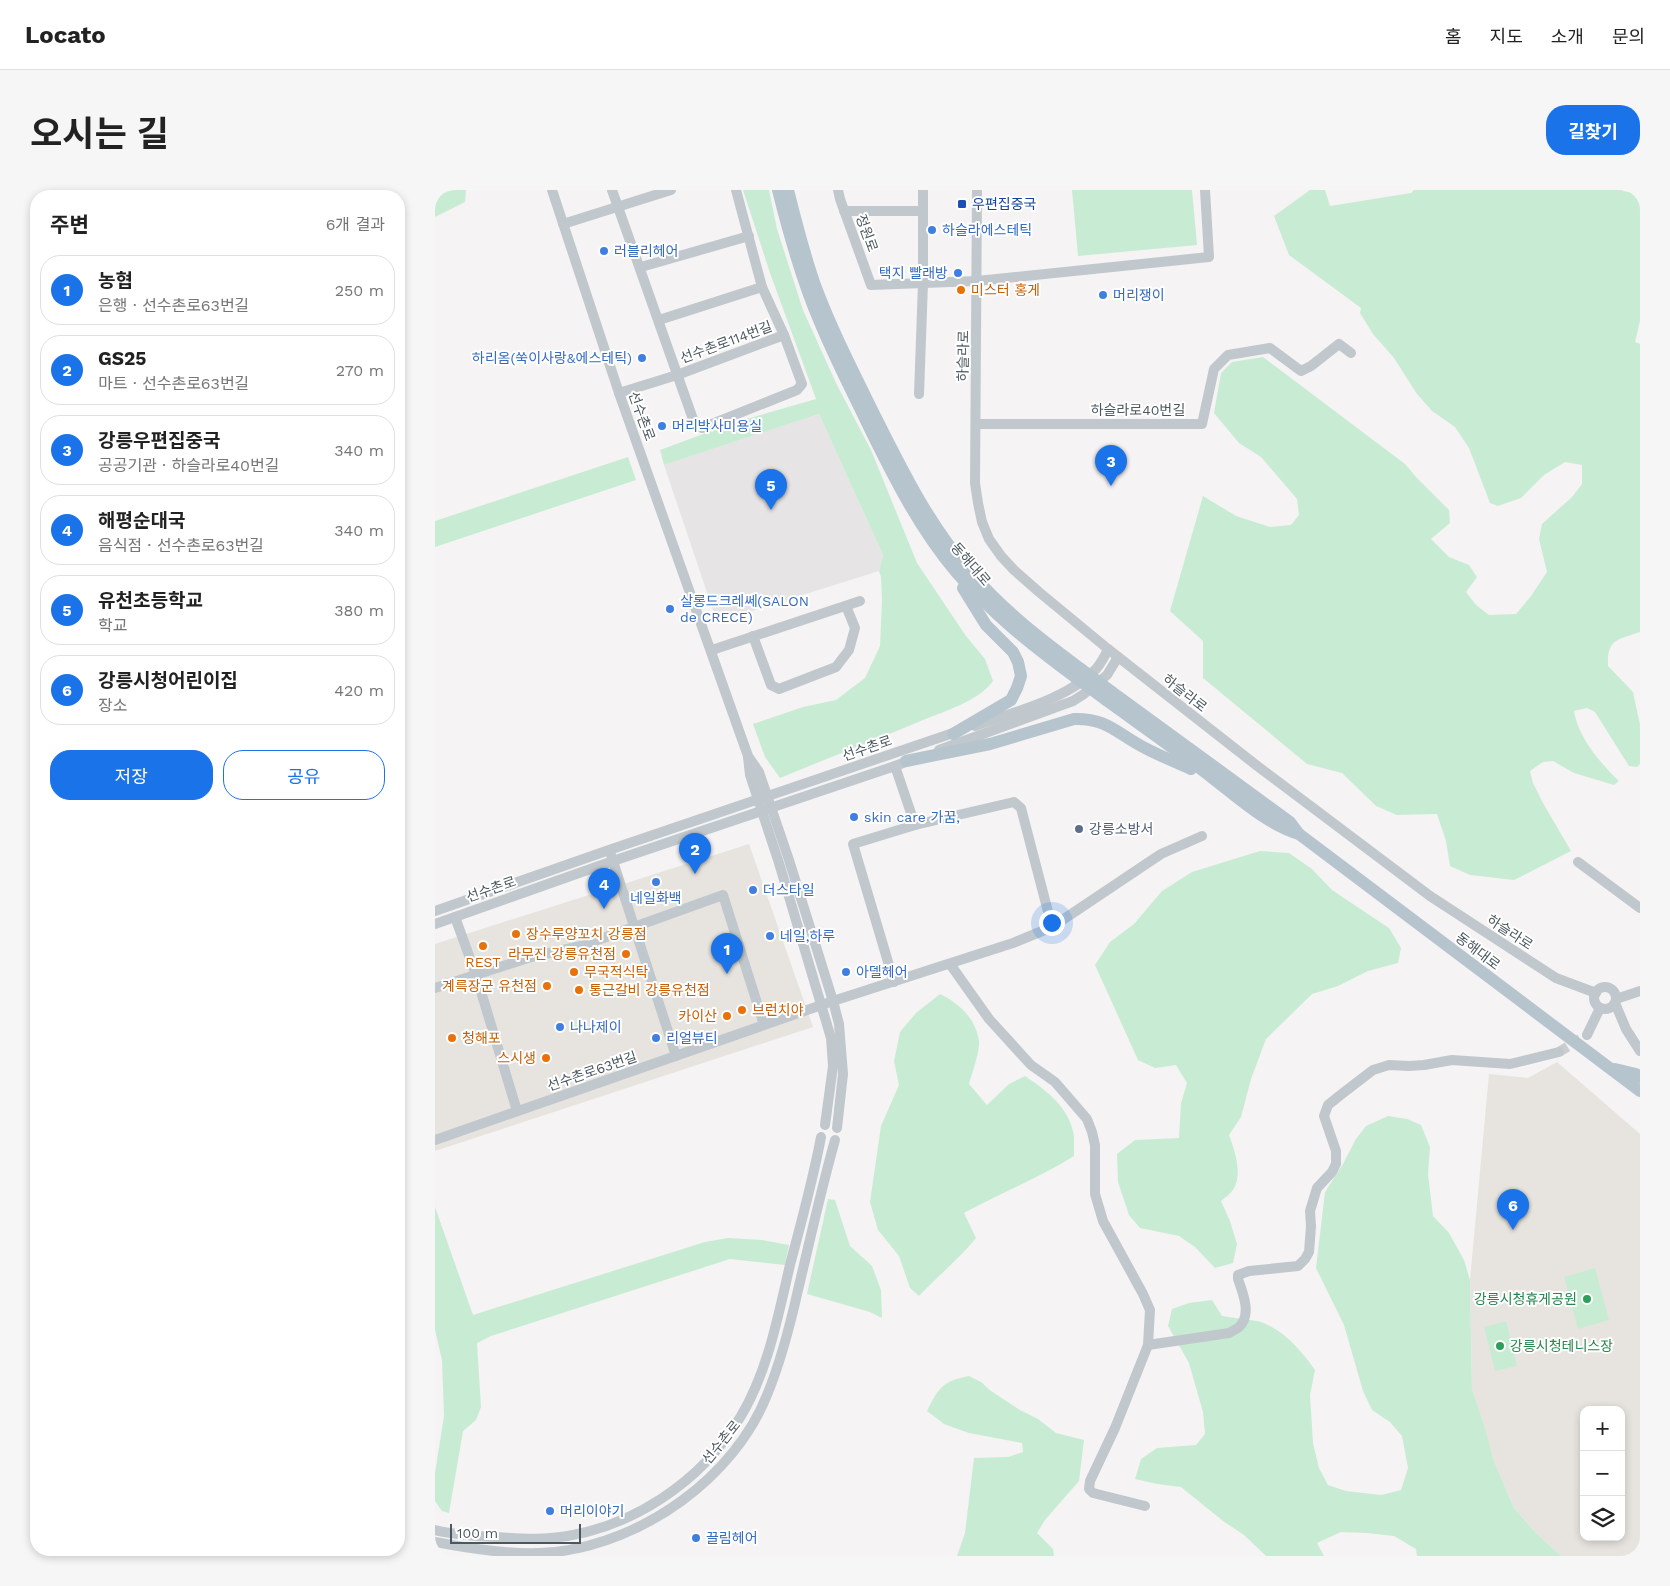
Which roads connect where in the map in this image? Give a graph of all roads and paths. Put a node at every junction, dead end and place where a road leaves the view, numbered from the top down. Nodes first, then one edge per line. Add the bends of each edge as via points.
1 (552, 190) edge
2 (613, 190) edge
3 (671, 190) edge
4 (737, 190) edge
5 (778, 190) edge
6 (788, 190) edge
7 (838, 190) edge
8 (923, 190) edge
9 (977, 190) edge
10 (1205, 190) edge
11 (618, 206) junction
12 (844, 211) junction
13 (923, 211) junction
14 (563, 224) junction
15 (749, 236) junction
16 (641, 267) junction
17 (977, 281) junction
18 (923, 283) junction
19 (762, 287) junction
20 (659, 320) junction
21 (784, 335) junction
22 (1351, 353) dead end
23 (677, 375) junction
24 (619, 393) junction
25 (919, 394) dead end
26 (975, 424) junction
27 (943, 554) junction
28 (859, 600) dead end
29 (846, 606) junction
30 (753, 636) junction
31 (1109, 649) junction
32 (712, 650) junction
33 (1118, 657) junction
34 (1078, 673) junction
35 (1109, 696) junction
36 (953, 734) junction
37 (901, 764) junction
38 (1215, 780) junction
39 (762, 798) junction
40 (766, 809) junction
41 (915, 825) junction
42 (1299, 834) junction
43 (1202, 836) dead end
44 (609, 850) junction
45 (613, 861) junction
46 (1578, 862) dead end
47 (1640, 908) edge
48 (435, 910) edge
49 (455, 917) junction
50 (435, 924) edge
51 (635, 926) junction
52 (1052, 927) junction
53 (950, 964) junction
54 (476, 975) junction
55 (894, 982) junction
56 (435, 988) edge
57 (1640, 991) edge
58 (1595, 993) junction
59 (833, 1001) junction
60 (1615, 1001) junction
61 (822, 1005) junction
62 (1600, 1008) junction
63 (764, 1025) junction
64 (1587, 1035) tunnel mouth
65 (1559, 1052) tunnel mouth
66 (1640, 1052) edge
67 (676, 1056) junction
68 (1611, 1068) junction
69 (1640, 1077) edge
70 (1640, 1091) edge
71 (1640, 1100) edge
72 (517, 1112) junction
73 (825, 1125) junction
74 (837, 1128) junction
75 (821, 1137) junction
76 (435, 1140) edge
77 (835, 1140) junction
78 (1148, 1345) junction
79 (677, 1487) junction
80 (685, 1498) junction
81 (1145, 1506) dead end
82 (435, 1522) edge
83 (439, 1531) edge
84 (522, 1539) junction
85 (436, 1542) edge
86 (522, 1552) junction

1 - 14 street, 선수촌로
2 - 11 street, 선수촌로114번길
3 - 11 street
4 - 15 street
5 - 27 main road, 동해대로 via 804,282 839,367 914,513
6 - 34 main road, 동해대로 via 801,242 829,321 917,499 951,550 990,594
7 - 12 street, 정원로
8 - 13 street
9 - 17 street, 하슬라로
10 - 17 street via 1209,257
11 - 14 street
11 - 16 street, 선수촌로114번길
12 - 13 street
12 - 18 street, 정원로 via 871,285
13 - 18 street
14 - 24 street, 선수촌로
15 - 16 street
15 - 19 street
16 - 20 street, 선수촌로114번길
17 - 18 street
17 - 26 street, 하슬라로
18 - 25 street
19 - 20 street
19 - 21 street
20 - 23 street, 선수촌로114번길
21 - 23 street, 선수촌로114번길
21 - 23 street, 선수촌로114번길 via 801,384 797,390 702,428 694,422
22 - 26 street, 하슬라로40번길 via 1339,344 1301,371 1270,348 1228,355 1214,370 1202,424
23 - 24 street, 선수촌로114번길
24 - 32 street, 선수촌로
26 - 31 street, 하슬라로 via 975,483 982,522 989,539 1014,570
27 - 34 main road, 동해대로 via 1007,623
27 - 36 main road via 986,625 1013,652 1021,676 1011,700
28 - 29 street
29 - 30 street
29 - 30 street via 855,628 849,650 836,667 779,689 771,685
30 - 32 street
31 - 33 street, 하슬라로
31 - 36 street, 선수촌로 via 1097,668 1065,693
32 - 39 street, 선수촌로 via 748,756 750,775
33 - 37 street, 선수촌로 via 1107,675 1073,701
33 - 58 street, 하슬라로 via 1431,896 1556,978
34 - 35 main road, 동해대로, bridge
35 - 38 main road, 동해대로
35 - 42 main road, 동해대로 via 1290,822
36 - 39 street, 선수촌로
37 - 38 main road via 990,744 1074,719 1086,719 1107,725 1145,748
37 - 40 street, 선수촌로
37 - 41 street, 선수촌로
38 - 42 main road, 동해대로 via 1283,829
39 - 40 street, 선수촌로
39 - 44 street, 선수촌로
40 - 45 street, 선수촌로
40 - 59 street via 792,870
40 - 61 street
41 - 52 street via 1014,802 1021,808
41 - 55 street via 853,844
42 - 68 main road, 동해대로
43 - 52 street via 1161,854
44 - 45 street
44 - 48 street, 선수촌로
45 - 49 street, 선수촌로
45 - 51 street
46 - 47 street
49 - 50 street, 선수촌로
49 - 54 street
51 - 54 street via 581,946 531,957
51 - 63 street via 723,895
51 - 67 street
52 - 53 street
53 - 55 street
53 - 78 street via 989,1019 1031,1065 1055,1082 1087,1119 1095,1145 1098,1208 1149,1310
54 - 56 street
54 - 72 street
55 - 59 street
57 - 60 street
58 - 60 street via 1607,988 1613,991
58 - 62 street via 1595,1003
59 - 61 street, 선수촌로63번길
59 - 74 street via 839,1024 843,1074
60 - 62 street via 1610,1008
60 - 66 street
61 - 63 street, 선수촌로63번길
61 - 73 street via 831,1038 833,1066
62 - 64 street
63 - 67 street, 선수촌로63번길
65 - 78 street via 1510,1064 1452,1060 1424,1065 1389,1065 1373,1070 1328,1105 1324,1116 1336,1151 1336,1164 1317,1188 1309,1210 1309,1252 1305,1259 1298,1266 1239,1275 1246,1318 1229,1333
67 - 72 street, 선수촌로63번길
68 - 69 main road
68 - 70 main road, 동해대로
68 - 71 main road
72 - 76 street, 선수촌로63번길
73 - 74 street via 832,1124
73 - 75 street
74 - 77 street
75 - 77 street via 827,1141
75 - 79 street, 선수촌로 via 771,1342 754,1391 724,1440
77 - 80 street, 선수촌로 via 785,1345 767,1396 735,1449
78 - 81 street via 1089,1489 1093,1493
79 - 80 street
79 - 84 street, 선수촌로 via 653,1504 601,1528 552,1538
80 - 86 street, 선수촌로 via 661,1516 605,1541 554,1552
82 - 83 street
83 - 84 street, 선수촌로 via 462,1536
84 - 86 street
85 - 86 street, 선수촌로

